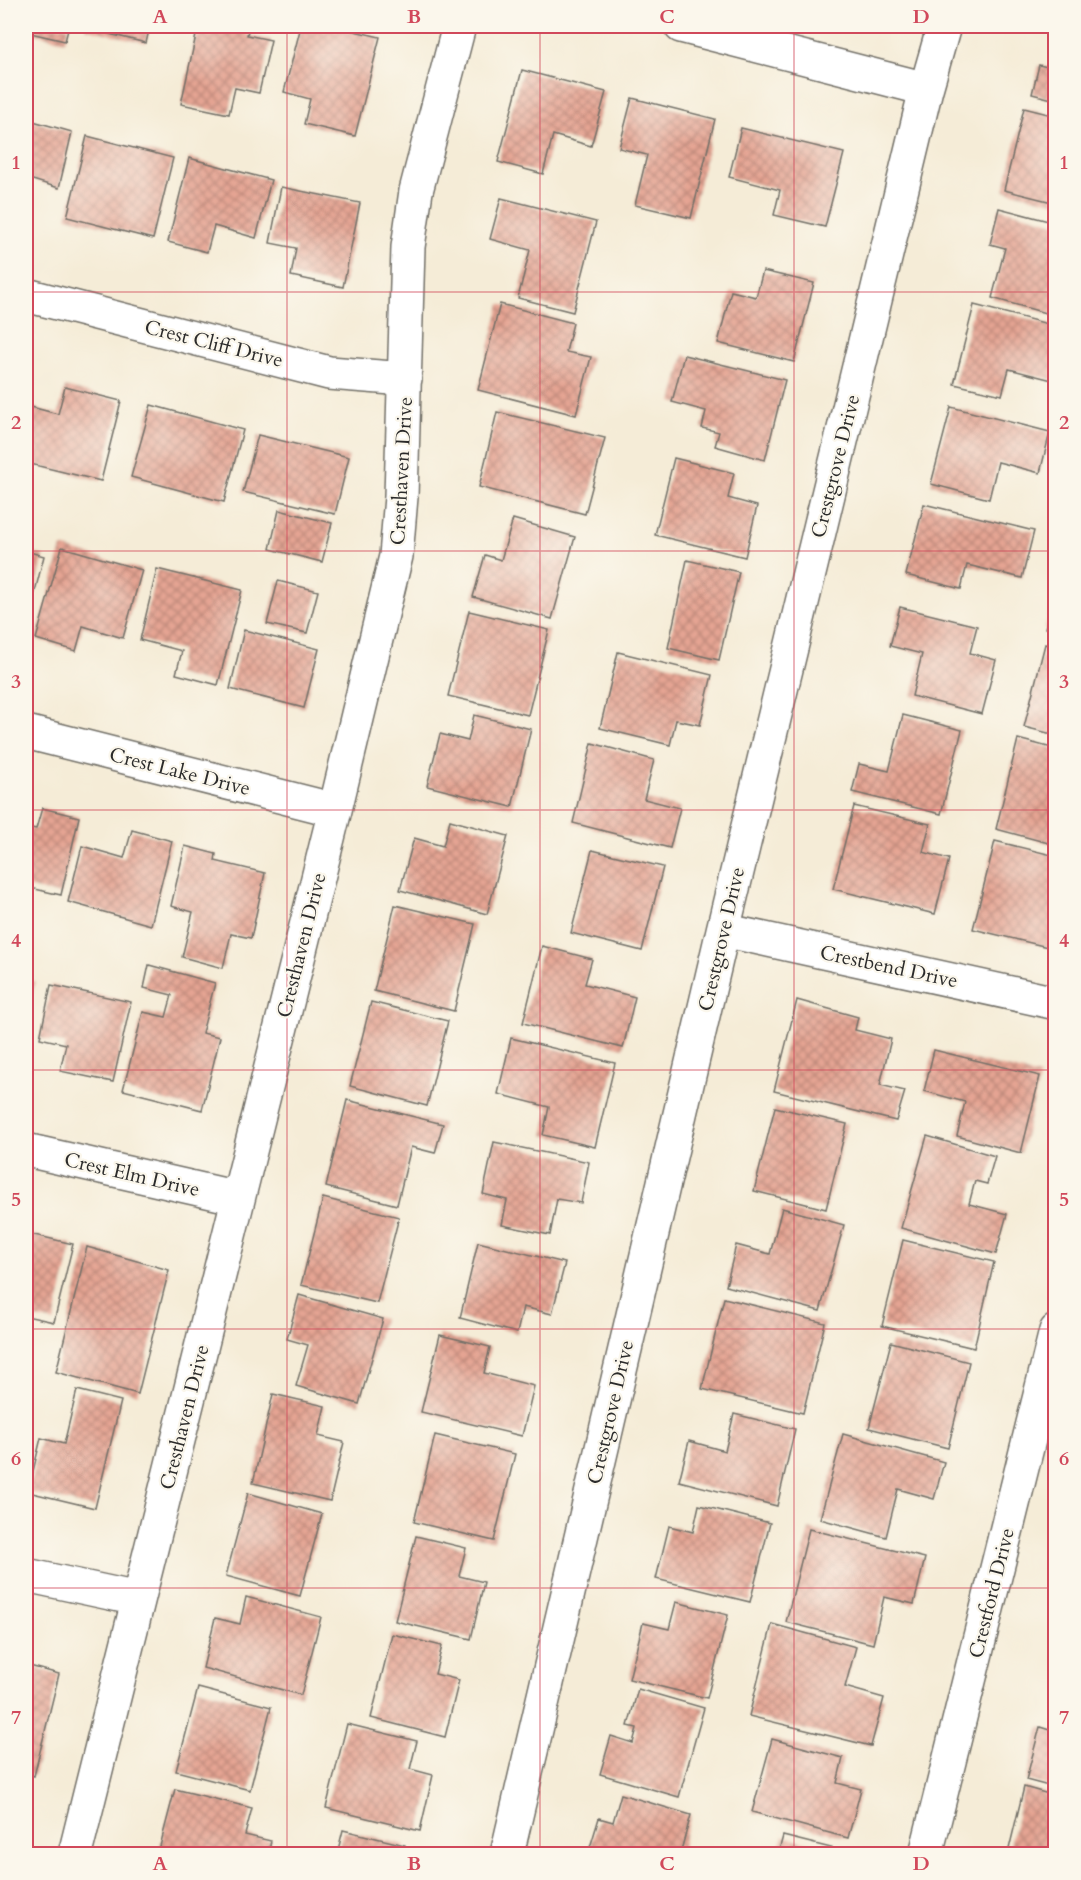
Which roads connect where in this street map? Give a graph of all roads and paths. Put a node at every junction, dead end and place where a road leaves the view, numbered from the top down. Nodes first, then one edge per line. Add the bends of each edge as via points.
1 (459, 26) edge
2 (681, 26) edge
3 (944, 26) edge
4 (926, 89) junction
5 (26, 295) edge
6 (405, 379) junction
7 (26, 732) edge
8 (335, 810) junction
9 (723, 930) junction
10 (1056, 1003) edge
11 (26, 1150) edge
12 (238, 1198) junction
13 (1056, 1331) edge
14 (26, 1575) edge
15 (138, 1599) junction
16 (75, 1854) edge
17 (507, 1854) edge
18 (926, 1854) edge

1 - 6 street, Cresthaven Drive via 416,191 408,247
2 - 4 street
3 - 4 street, Crestgrove Drive
4 - 9 street, Crestgrove Drive
5 - 6 street, Crest Cliff Drive via 329,373
6 - 8 street, Cresthaven Drive via 396,556
7 - 8 street, Crest Lake Drive
8 - 12 street, Cresthaven Drive
9 - 10 street, Crestbend Drive
9 - 17 street, Crestgrove Drive
11 - 12 street, Crest Elm Drive
12 - 15 street, Cresthaven Drive
13 - 18 street, Crestford Drive
14 - 15 street
15 - 16 street, Cresthaven Drive

